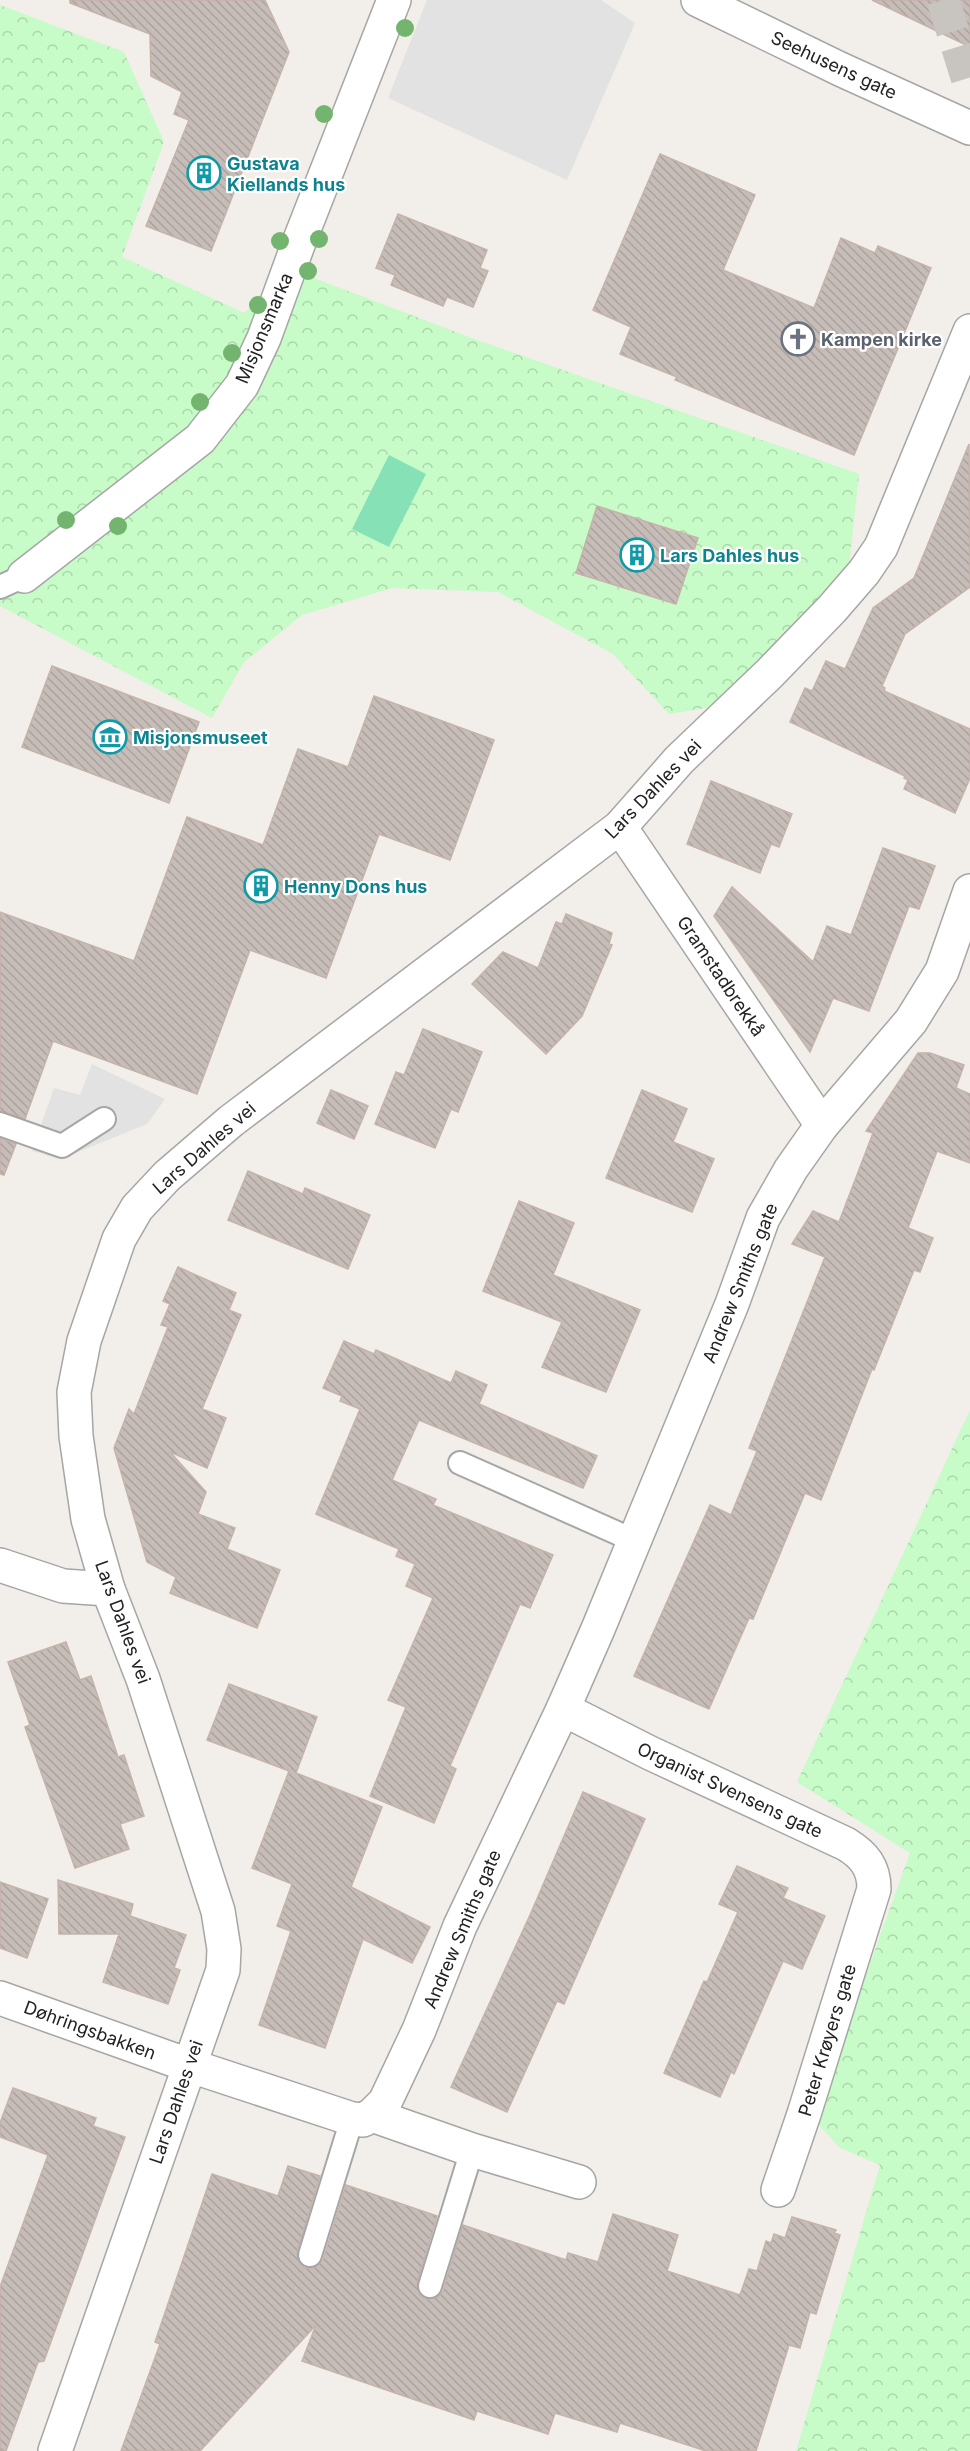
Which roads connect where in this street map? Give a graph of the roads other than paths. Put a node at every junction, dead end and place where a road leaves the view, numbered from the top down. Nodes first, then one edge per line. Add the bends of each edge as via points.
1 (394, 0) edge
2 (698, 0) edge
3 (970, 128) edge
4 (970, 331) edge
5 (12, 582) edge
6 (620, 827) junction
7 (970, 891) edge
8 (104, 1119) dead end
9 (0, 1124) edge
10 (822, 1125) junction
11 (460, 1463) dead end
12 (635, 1541) junction
13 (0, 1565) edge
14 (108, 1588) junction
15 (563, 1709) junction
16 (874, 1890) joint
17 (0, 1998) edge
18 (188, 2065) junction
19 (362, 2117) junction
20 (472, 2150) junction
21 (579, 2182) dead end
22 (778, 2190) dead end
23 (309, 2255) dead end
24 (430, 2286) dead end
25 (55, 2451) edge

1 - 5 street, Misjonsmarka via 242,386 200,439
2 - 3 street, Seehusens gate
4 - 6 street, Lars Dahles vei via 881,547 864,572 769,674 679,760
6 - 10 street, Gramstadbrekkå
6 - 14 street, Lars Dahles vei via 231,1121 167,1176 137,1208 119,1239 105,1276 84,1341 74,1392 88,1519
7 - 10 street, Andrew Smiths gate via 942,971 917,1011
8 - 9 lane via 62,1146
10 - 12 street, Andrew Smiths gate via 763,1218
11 - 12 lane
12 - 15 street, Andrew Smiths gate
13 - 14 street via 63,1586
14 - 18 street, Lars Dahles vei via 147,1690 218,1911 223,1970
15 - 16 street, Organist Svensens gate via 846,1844 860,1853 870,1867
15 - 19 street, Andrew Smiths gate via 460,1926 397,2079 385,2102
16 - 22 street, Peter Krøyers gate
17 - 18 street, Døhringsbakken
18 - 19 street, Døhringsbakken
18 - 25 street, Lars Dahles vei
19 - 20 street
19 - 23 lane
20 - 21 street
20 - 24 lane

